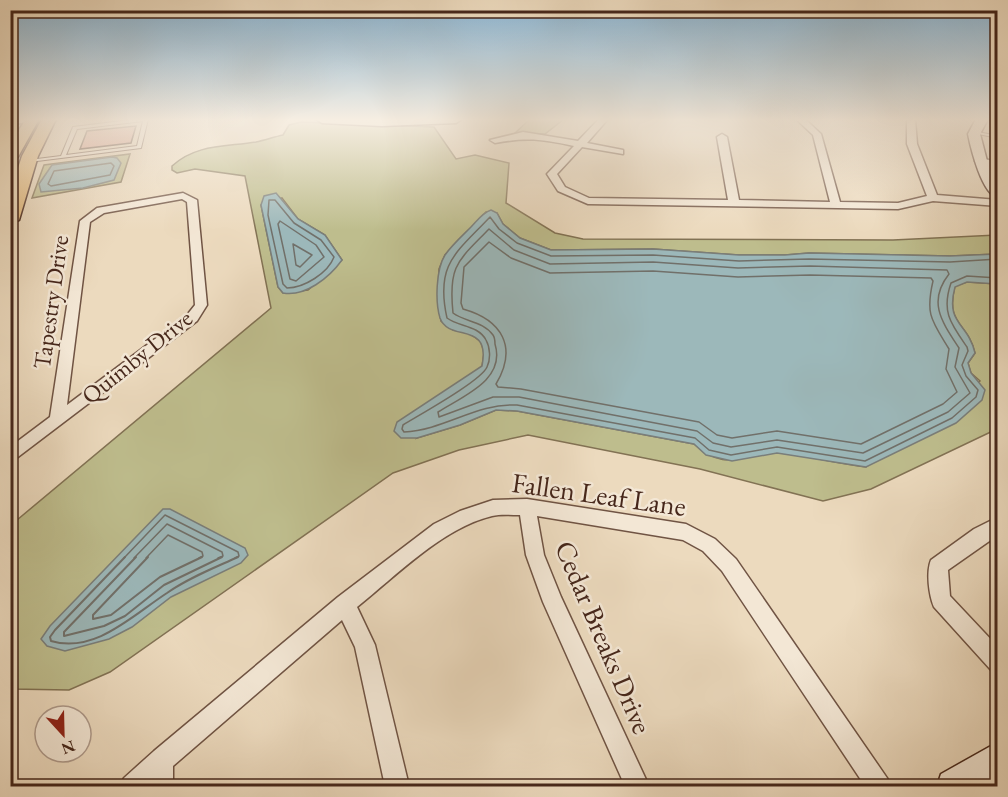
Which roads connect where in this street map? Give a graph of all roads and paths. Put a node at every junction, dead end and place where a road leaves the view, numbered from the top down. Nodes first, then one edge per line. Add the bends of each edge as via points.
1 (30, 156) edge
2 (62, 156) edge
3 (569, 156) edge
4 (726, 156) edge
5 (823, 156) edge
6 (917, 156) edge
7 (979, 156) edge
8 (28, 161) junction
9 (980, 161) junction
10 (998, 165) edge
11 (998, 194) edge
12 (183, 196) joint
13 (933, 198) junction
14 (734, 202) junction
15 (998, 203) edge
16 (836, 205) junction
17 (10, 220) edge
18 (57, 420) junction
19 (10, 456) edge
20 (527, 507) junction
21 (998, 525) edge
22 (345, 604) junction
23 (998, 663) edge
24 (998, 758) edge
25 (162, 759) junction
26 (132, 786) edge
27 (161, 786) edge
28 (397, 786) edge
29 (637, 786) edge
30 (879, 786) edge
31 (953, 786) edge

1 - 8 main road
2 - 8 lane
3 - 14 street via 552,174 555,184 564,193 588,201
4 - 14 street
5 - 16 street
6 - 13 street
7 - 9 street
8 - 17 main road
9 - 10 street
9 - 11 street
12 - 18 street, Quimby Drive via 192,200 201,305 192,318
12 - 18 street, Tapestry Drive via 101,210 85,221
13 - 15 street
13 - 16 street via 898,206
14 - 16 street
18 - 19 street, Quimby Drive
20 - 22 street, Fallen Leaf Lane via 493,508 440,530
20 - 29 street, Cedar Breaks Drive via 535,555 553,602
20 - 30 street, Fallen Leaf Lane via 686,532 709,545 729,565
21 - 23 street via 938,566 941,600
22 - 25 street, Fallen Leaf Lane
22 - 28 street via 365,645
24 - 31 street
25 - 26 street
25 - 27 street

